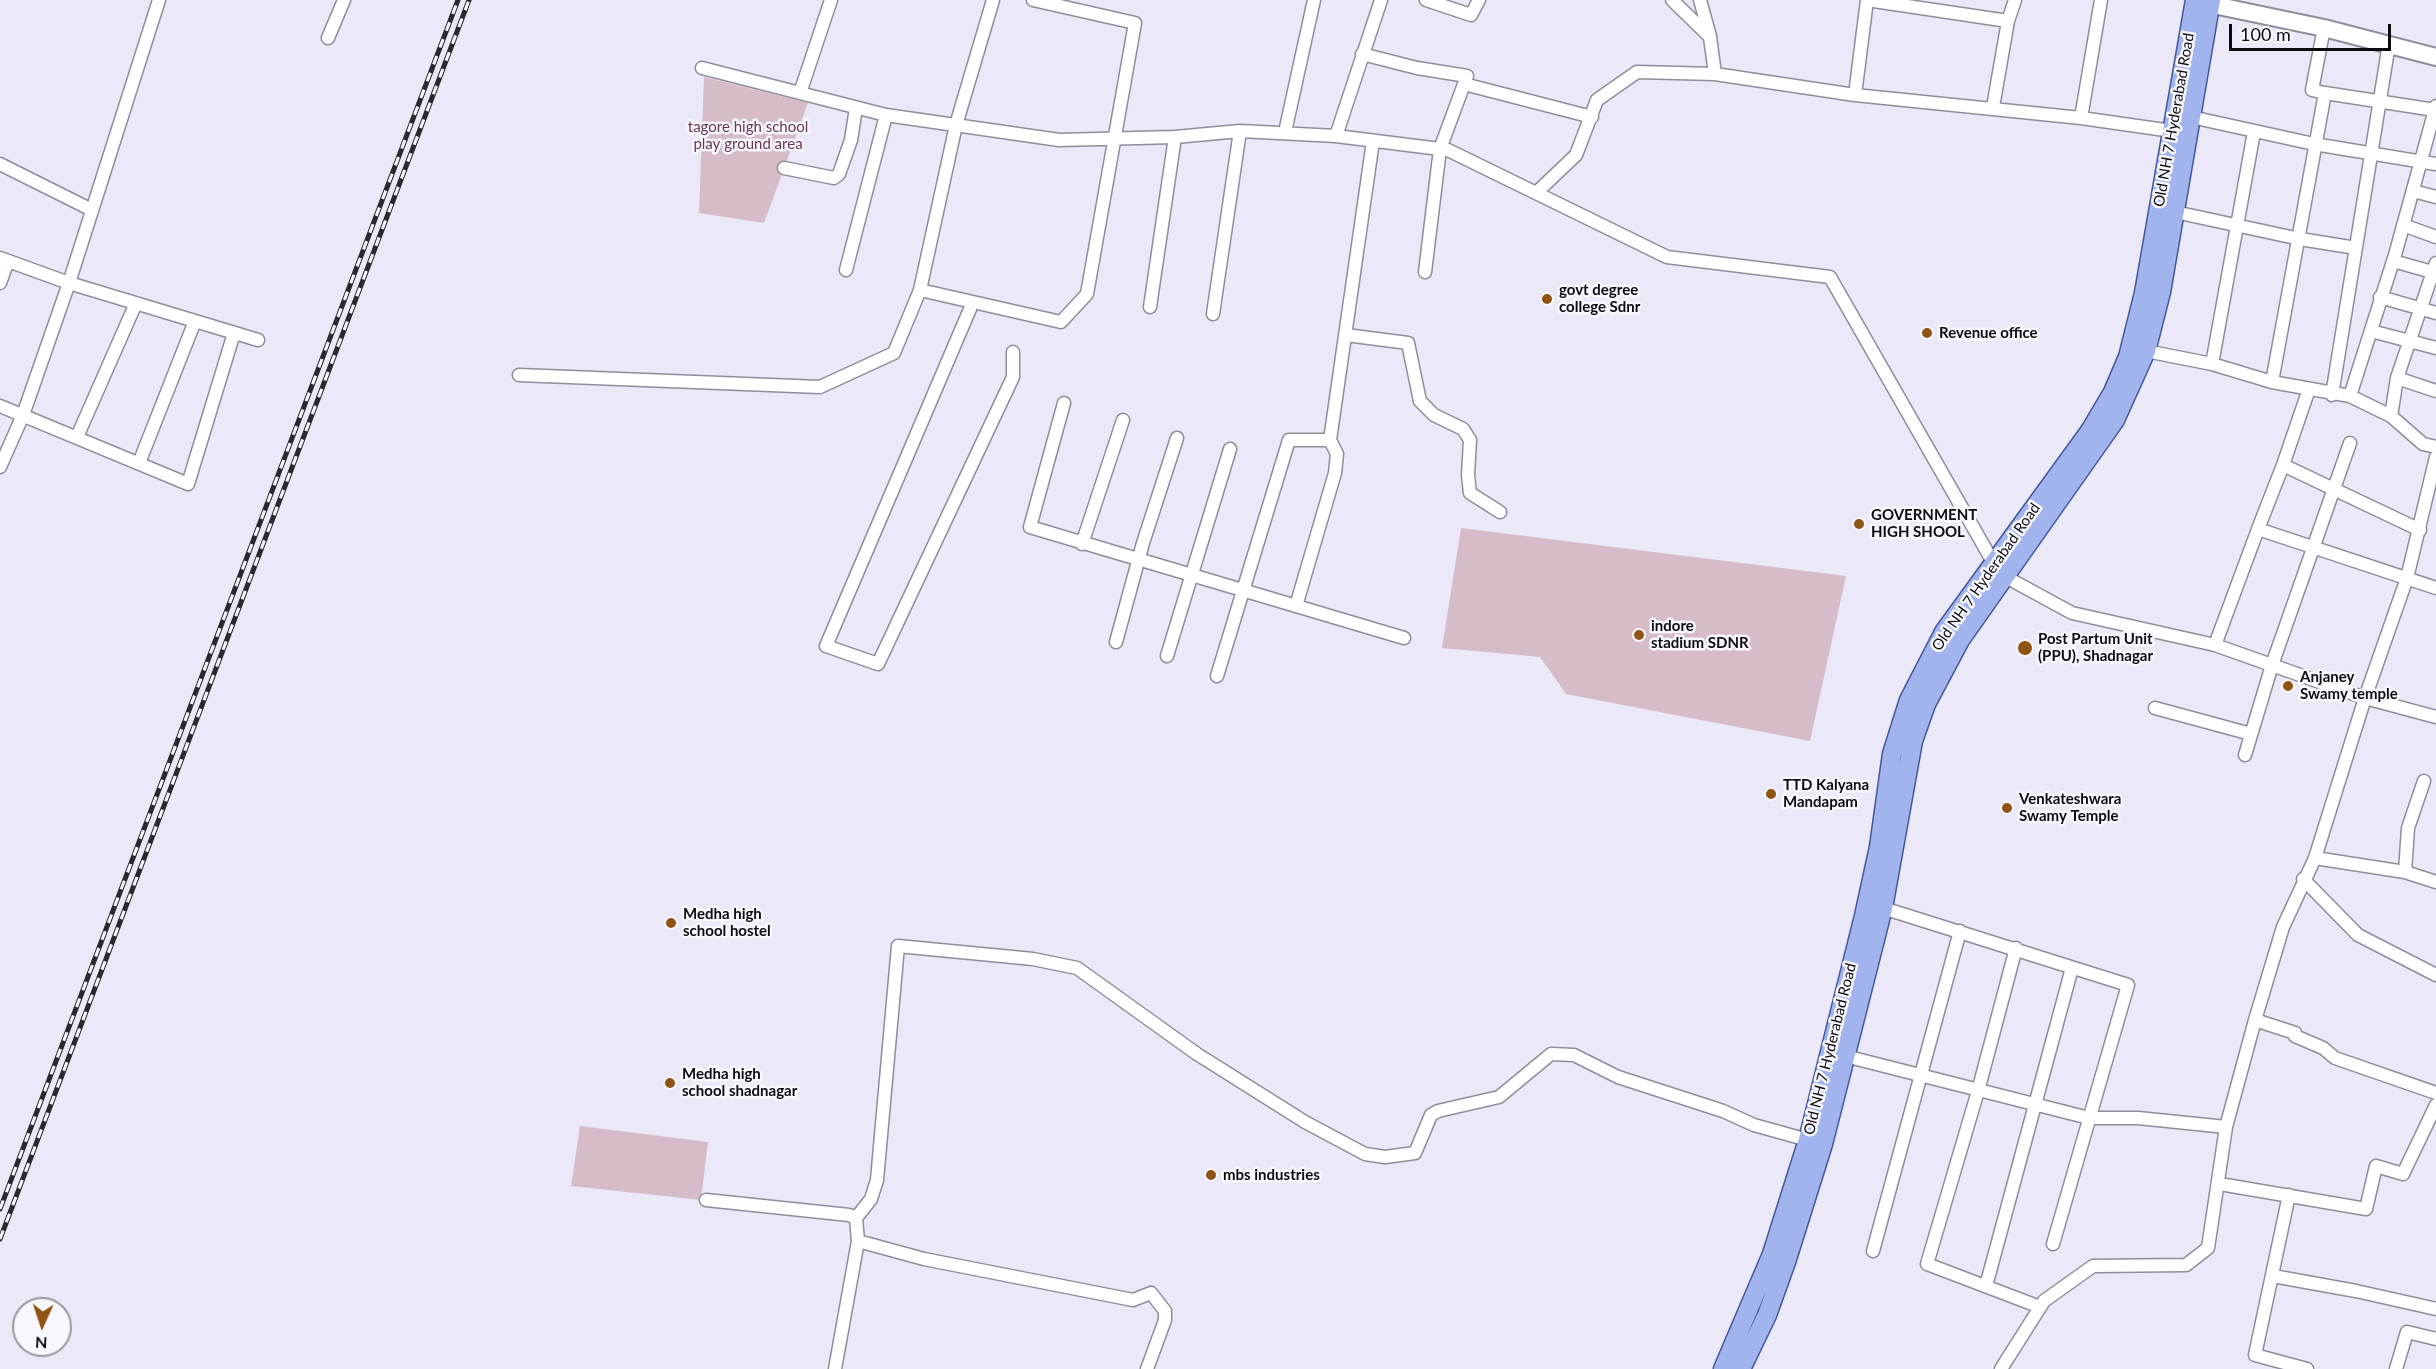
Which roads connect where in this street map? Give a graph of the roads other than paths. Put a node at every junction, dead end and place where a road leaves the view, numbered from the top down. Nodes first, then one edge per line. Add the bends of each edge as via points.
1 (159, 0) edge
2 (344, 0) edge
3 (831, 0) edge
4 (993, 0) edge
5 (1033, 0) edge
6 (1314, 0) edge
7 (1381, 0) edge
8 (1426, 0) edge
9 (1479, 0) edge
10 (1672, 0) edge
11 (1700, 0) edge
12 (1867, 0) edge
13 (2015, 0) edge
14 (2100, 0) edge
15 (2203, 1) edge
16 (2008, 21) junction
17 (2324, 28) junction
18 (1710, 37) junction
19 (328, 38) dead end
20 (2389, 44) junction
21 (1362, 54) junction
22 (2436, 57) edge
23 (702, 68) dead end
24 (1715, 74) junction
25 (1464, 84) junction
26 (800, 93) junction
27 (2325, 93) junction
28 (1855, 95) junction
29 (2380, 102) junction
30 (1993, 107) junction
31 (856, 108) junction
32 (2435, 108) edge
33 (886, 115) junction
34 (1592, 117) junction
35 (2191, 117) junction
36 (2082, 118) junction
37 (2434, 123) edge
38 (956, 125) junction
39 (1240, 131) junction
40 (2172, 131) junction
41 (1285, 132) junction
42 (2254, 132) junction
43 (1336, 136) junction
44 (1175, 137) junction
45 (1116, 139) junction
46 (1373, 141) junction
47 (2314, 144) junction
48 (1440, 149) junction
49 (2372, 152) junction
50 (2421, 160) junction
51 (0, 164) edge
52 (2436, 164) edge
53 (784, 168) dead end
54 (2413, 191) junction
55 (1536, 193) junction
56 (2436, 197) edge
57 (92, 210) junction
58 (2175, 212) junction
59 (2237, 224) junction
60 (2403, 225) junction
61 (2436, 237) edge
62 (2300, 239) junction
63 (2356, 248) junction
64 (4, 259) edge
65 (2393, 261) junction
66 (846, 270) dead end
67 (2435, 270) edge
68 (1425, 273) dead end
69 (0, 283) edge
70 (69, 283) junction
71 (920, 290) junction
72 (2380, 297) junction
73 (973, 302) junction
74 (136, 303) junction
75 (1150, 307) dead end
76 (2420, 308) junction
77 (2436, 313) edge
78 (1213, 314) dead end
79 (195, 321) junction
80 (2371, 331) junction
81 (234, 333) junction
82 (1346, 335) junction
83 (258, 340) dead end
84 (2409, 341) junction
85 (2436, 348) edge
86 (2145, 351) junction
87 (1013, 352) dead end
88 (2212, 364) junction
89 (519, 375) dead end
90 (2397, 378) junction
91 (2272, 382) junction
92 (2309, 389) junction
93 (2436, 391) edge
94 (2332, 395) junction
95 (2350, 396) junction
96 (1064, 403) dead end
97 (0, 406) edge
98 (23, 415) junction
99 (2391, 416) junction
100 (1123, 420) dead end
101 (77, 438) junction
102 (1177, 438) dead end
103 (1330, 440) junction
104 (2350, 443) dead end
105 (2436, 447) edge
106 (1230, 449) dead end
107 (2436, 457) edge
108 (139, 463) junction
109 (2283, 465) junction
110 (0, 467) edge
111 (2334, 489) junction
112 (1500, 512) dead end
113 (2258, 529) junction
114 (2420, 530) junction
115 (1082, 544) junction
116 (2314, 548) junction
117 (1138, 560) junction
118 (1999, 569) junction
119 (1191, 576) junction
120 (2407, 578) junction
121 (2436, 588) edge
122 (1243, 591) junction
123 (1296, 606) junction
124 (1404, 638) dead end
125 (1116, 642) dead end
126 (2215, 645) junction
127 (1167, 656) dead end
128 (2272, 665) junction
129 (1217, 676) dead end
130 (2365, 698) junction
131 (2155, 708) dead end
132 (2436, 717) edge
133 (2251, 734) junction
134 (2245, 755) dead end
135 (2424, 781) dead end
136 (2315, 858) junction
137 (2405, 872) junction
138 (2304, 879) junction
139 (2436, 882) edge
140 (1883, 908) junction
141 (1960, 931) junction
142 (2016, 948) junction
143 (2072, 968) junction
144 (2436, 975) edge
145 (2255, 1020) junction
146 (1845, 1056) junction
147 (1920, 1077) junction
148 (1978, 1090) junction
149 (2436, 1093) edge
150 (2035, 1102) junction
151 (2436, 1105) edge
152 (2089, 1118) junction
153 (2226, 1127) junction
154 (1808, 1140) junction
155 (2220, 1184) junction
156 (2289, 1195) junction
157 (706, 1200) dead end
158 (855, 1218) junction
159 (858, 1241) junction
160 (2053, 1244) dead end
161 (1873, 1251) dead end
162 (2273, 1276) junction
163 (1986, 1286) junction
164 (2040, 1307) junction
165 (2436, 1309) edge
166 (2436, 1339) edge
167 (835, 1369) edge
168 (1147, 1369) edge
169 (1723, 1369) edge
170 (1741, 1369) edge
171 (2001, 1369) edge
172 (2307, 1369) edge
173 (2396, 1369) edge

1 - 57 street
2 - 19 street
3 - 26 street
4 - 38 street
5 - 45 street via 1135,23
6 - 41 street
7 - 21 street
8 - 9 street via 1472,15
10 - 18 street
11 - 18 street
12 - 16 street
12 - 28 street
13 - 16 street
14 - 36 street
15 - 17 main road
15 - 35 main road, Old NH 7 Hyderabad Road
15 - 40 main road, Old NH 7 Hyderabad Road
16 - 30 street
17 - 20 main road
17 - 27 street via 2312,90
18 - 24 street
20 - 22 main road
20 - 29 street
21 - 25 street via 1467,76
21 - 43 street
23 - 26 street
24 - 28 street
24 - 34 street via 1637,72 1597,100
25 - 34 street
25 - 48 street
26 - 31 street
27 - 29 street
27 - 47 street
28 - 30 street
29 - 32 street
29 - 49 street
30 - 36 street
31 - 33 street
31 - 53 street via 853,132 839,174 834,178
32 - 37 street
33 - 38 street
33 - 66 street
34 - 55 street via 1576,155
35 - 42 street
35 - 58 main road, Old NH 7 Hyderabad Road
36 - 40 street
37 - 50 street
38 - 45 street via 1059,140
38 - 71 street
39 - 41 street
39 - 44 street
39 - 78 street
40 - 118 main road, Old NH 7 Hyderabad Road via 2144,293 2128,357 2090,431
41 - 43 street
42 - 47 street
42 - 59 street
43 - 46 street
44 - 45 street
44 - 75 street
45 - 73 street via 1087,294 1061,322
46 - 48 street
46 - 82 street
47 - 49 street
47 - 62 street
48 - 55 street
48 - 68 street
49 - 50 street
49 - 63 street
50 - 52 street
50 - 54 street
51 - 57 street
54 - 56 street
54 - 60 street
55 - 118 street via 1667,257 1830,277
57 - 70 street
58 - 59 street
58 - 86 main road, Old NH 7 Hyderabad Road via 2161,292
59 - 62 street
59 - 88 street
60 - 61 street
60 - 65 street
62 - 63 street
62 - 91 street
63 - 94 street
64 - 69 street
64 - 70 street
65 - 67 street
65 - 72 street
67 - 76 street
70 - 74 street
70 - 98 street
71 - 73 street
71 - 89 street via 894,354 819,387
72 - 76 street
72 - 80 street
73 - 87 street via 826,646 878,664 1013,377
74 - 79 street
74 - 101 street
76 - 77 street
76 - 84 street
79 - 81 street
79 - 108 street
80 - 84 street
80 - 95 street
81 - 83 street
81 - 108 street via 188,483
82 - 103 street
82 - 112 street via 1408,343 1420,401 1434,415 1463,429 1470,440 1470,494
84 - 85 street
84 - 90 street
86 - 88 street
86 - 118 main road, Old NH 7 Hyderabad Road via 2115,420
88 - 91 street
90 - 93 street
90 - 99 street
91 - 92 street
92 - 94 street
92 - 109 street
94 - 95 street
95 - 99 street
96 - 115 street via 1030,527
97 - 98 street
98 - 101 street
98 - 110 street
99 - 105 street via 2423,444
100 - 115 street
101 - 108 street
102 - 117 street
103 - 122 street via 1289,440
103 - 123 street via 1337,454 1335,473
104 - 111 street
106 - 119 street
107 - 114 street
109 - 111 street
109 - 113 street
111 - 114 street
111 - 116 street
113 - 116 street
113 - 126 street
114 - 120 street
115 - 117 street
116 - 120 street
116 - 128 street
117 - 119 street
117 - 125 street
118 - 126 street via 2072,613
118 - 140 main road, Old NH 7 Hyderabad Road via 1948,660 1913,741
118 - 154 main road, Old NH 7 Hyderabad Road via 1940,640 1899,727 1872,878
119 - 122 street
119 - 127 street
120 - 121 street
120 - 130 street
122 - 123 street
122 - 129 street
123 - 124 street
126 - 128 street
128 - 130 street
128 - 133 street
130 - 132 street
130 - 136 street
131 - 133 street
133 - 134 street
135 - 137 street via 2408,828
136 - 137 street
136 - 138 street
137 - 139 street
138 - 144 street via 2358,935
138 - 145 street via 2283,927
140 - 141 street
140 - 146 main road, Old NH 7 Hyderabad Road
141 - 142 street
141 - 147 street
142 - 143 street
142 - 148 street
143 - 150 street
143 - 152 street via 2127,985
145 - 149 street via 2295,1033 2335,1058
145 - 153 street
146 - 147 street
146 - 170 main road, Old NH 7 Hyderabad Road via 1790,1251 1767,1315
147 - 148 street
147 - 161 street
148 - 150 street
148 - 163 street via 1927,1264
150 - 152 street
150 - 163 street
151 - 156 street via 2403,1174 2376,1166 2366,1209
152 - 153 street via 2138,1118
152 - 160 street
153 - 155 street
154 - 158 street via 1618,1077 1574,1055 1551,1054 1499,1097 1431,1115 1415,1153 1385,1157 1365,1154 1305,1122 1205,1059 1077,968 1033,959 898,946 877,1179 871,1199
154 - 169 main road, Old NH 7 Hyderabad Road via 1772,1254
155 - 156 street
155 - 164 street via 2208,1248 2186,1265 2093,1266
156 - 162 street
157 - 158 street
158 - 159 street
159 - 167 street
159 - 168 street via 924,1259 1133,1300 1151,1293 1165,1311 1165,1320
162 - 165 street
162 - 172 street via 2255,1355
163 - 164 street
164 - 171 street
166 - 173 street via 2407,1332

